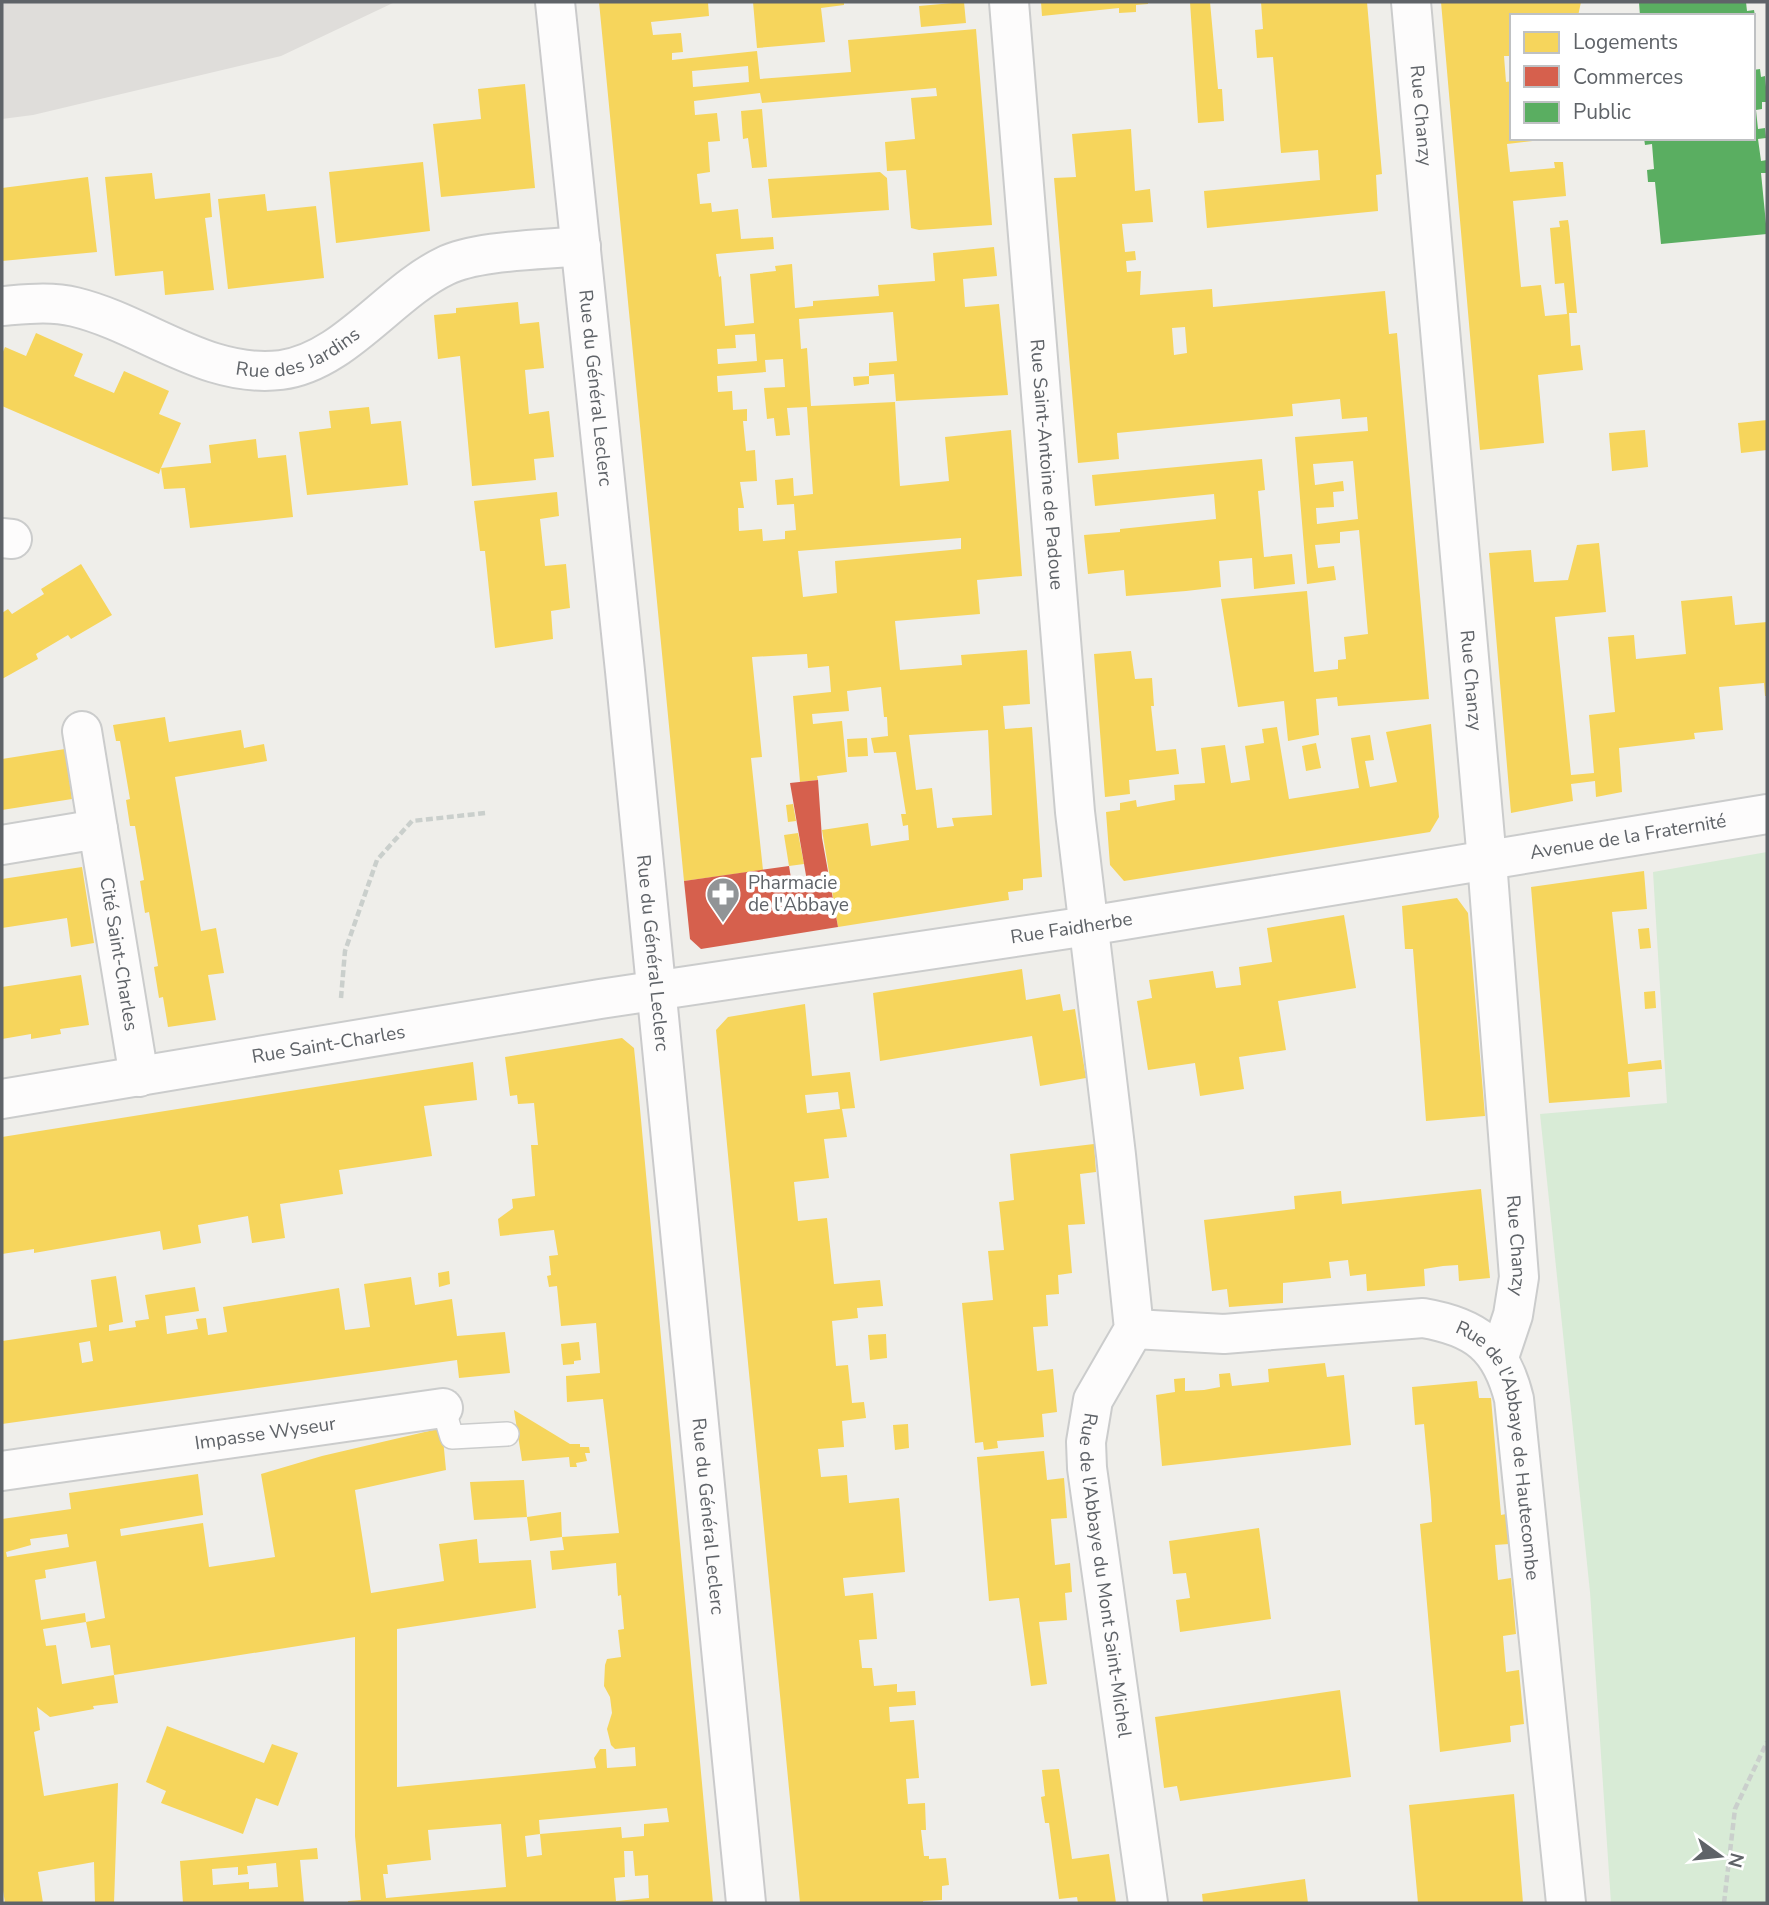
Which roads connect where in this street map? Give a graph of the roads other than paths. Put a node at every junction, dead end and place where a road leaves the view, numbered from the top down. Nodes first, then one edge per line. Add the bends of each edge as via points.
1 (555, 2) edge
2 (1009, 2) edge
3 (1411, 2) edge
4 (581, 246) junction
5 (2, 306) edge
6 (82, 731) dead end
7 (1767, 814) edge
8 (98, 829) junction
9 (2, 845) edge
10 (1487, 861) junction
11 (1088, 926) junction
12 (656, 990) junction
13 (139, 1077) junction
14 (2, 1099) edge
15 (1134, 1329) junction
16 (1499, 1357) junction
17 (443, 1408) joint
18 (507, 1434) dead end
19 (2, 1471) edge
20 (746, 1903) edge
21 (1148, 1903) edge
22 (1566, 1903) edge

1 - 4 street, Rue du Général Leclerc
2 - 11 street, Rue Saint-Antoine de Padoue
3 - 10 street, Rue Chanzy
4 - 5 street, Rue des Jardins via 484,256 446,265 326,353 278,370 221,365 74,306 46,302
4 - 12 street, Rue du Général Leclerc
6 - 8 street, Cité Saint-Charles
7 - 10 street, Avenue de la Fraternité
8 - 9 street
8 - 13 street, Cité Saint-Charles
10 - 11 street, Rue Faidherbe
10 - 16 street, Rue Chanzy via 1519,1277
11 - 12 street, Rue Faidherbe
11 - 15 street
12 - 13 street, Rue Saint-Charles
12 - 20 street, Rue du Général Leclerc
13 - 14 street, Rue Saint-Charles
15 - 16 street, Rue de l'Abbaye de Hautecombe via 1224,1334 1423,1318 1465,1330
15 - 21 street, Rue de l'Abbaye du Mont Saint-Michel via 1093,1400 1086,1442
16 - 22 street, Rue de l'Abbaye de Hautecombe via 1514,1399
17 - 18 lane, Impasse Wyseur via 452,1437
17 - 19 street, Impasse Wyseur

